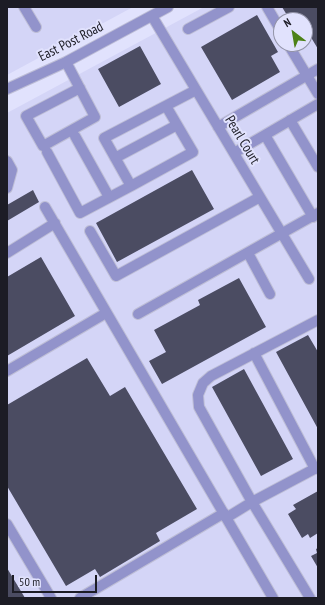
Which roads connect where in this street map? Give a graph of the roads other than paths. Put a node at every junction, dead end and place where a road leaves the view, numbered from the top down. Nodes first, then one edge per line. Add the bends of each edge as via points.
1 (24, 7) edge
2 (168, 7) edge
3 (229, 7) edge
4 (267, 7) edge
5 (152, 16) junction
6 (273, 18) edge
7 (36, 28) dead end
8 (188, 29) dead end
9 (292, 52) edge
10 (66, 62) junction
11 (318, 69) edge
12 (306, 76) junction
13 (80, 88) junction
14 (7, 89) edge
15 (196, 90) junction
16 (318, 94) edge
17 (318, 104) edge
18 (166, 106) junction
19 (290, 120) junction
20 (178, 125) junction
21 (218, 127) junction
22 (265, 135) junction
23 (75, 136) dead end
24 (47, 152) dead end
25 (234, 154) junction
26 (115, 158) junction
27 (7, 161) edge
28 (318, 167) edge
29 (131, 186) junction
30 (7, 188) edge
31 (109, 197) junction
32 (260, 197) junction
33 (45, 207) dead end
34 (315, 215) edge
35 (55, 223) junction
36 (90, 231) dead end
37 (282, 234) junction
38 (7, 253) edge
39 (248, 253) junction
40 (309, 279) dead end
41 (270, 294) dead end
42 (106, 313) junction
43 (138, 314) dead end
44 (318, 320) edge
45 (254, 353) junction
46 (7, 371) edge
47 (317, 468) edge
48 (252, 502) junction
49 (225, 515) junction
50 (7, 524) edge
51 (272, 597) edge
52 (51, 598) edge
53 (80, 598) edge
54 (310, 598) edge

1 - 7 street
2 - 5 street, East Post Road
3 - 8 street
4 - 6 street
5 - 10 street, East Post Road
5 - 15 street, Pearl Court
9 - 12 street
10 - 13 street
10 - 14 street, East Post Road
11 - 12 street
12 - 16 street
12 - 21 street
13 - 13 street via 96,117 43,146 26,116
15 - 18 street
15 - 21 street, Pearl Court
17 - 19 street
18 - 20 street
18 - 26 street via 104,138
19 - 22 street
19 - 28 street
20 - 26 street
20 - 29 street via 193,152
21 - 25 street, Pearl Court
22 - 25 street
22 - 34 street
23 - 31 street
24 - 31 street via 80,213
25 - 32 street, Pearl Court
26 - 29 street
27 - 30 street via 12,170
29 - 31 street
32 - 36 street via 116,276
32 - 37 street, Pearl Court
33 - 35 street
34 - 37 street
35 - 38 street
35 - 42 street
37 - 39 street
37 - 40 street, Pearl Court
39 - 41 street
39 - 43 street
42 - 46 street
42 - 49 street
44 - 45 street
45 - 47 street
45 - 48 street via 211,376 203,383 198,395 199,407
47 - 48 street
48 - 49 street
48 - 54 street
49 - 51 street
49 - 53 street
50 - 52 street

